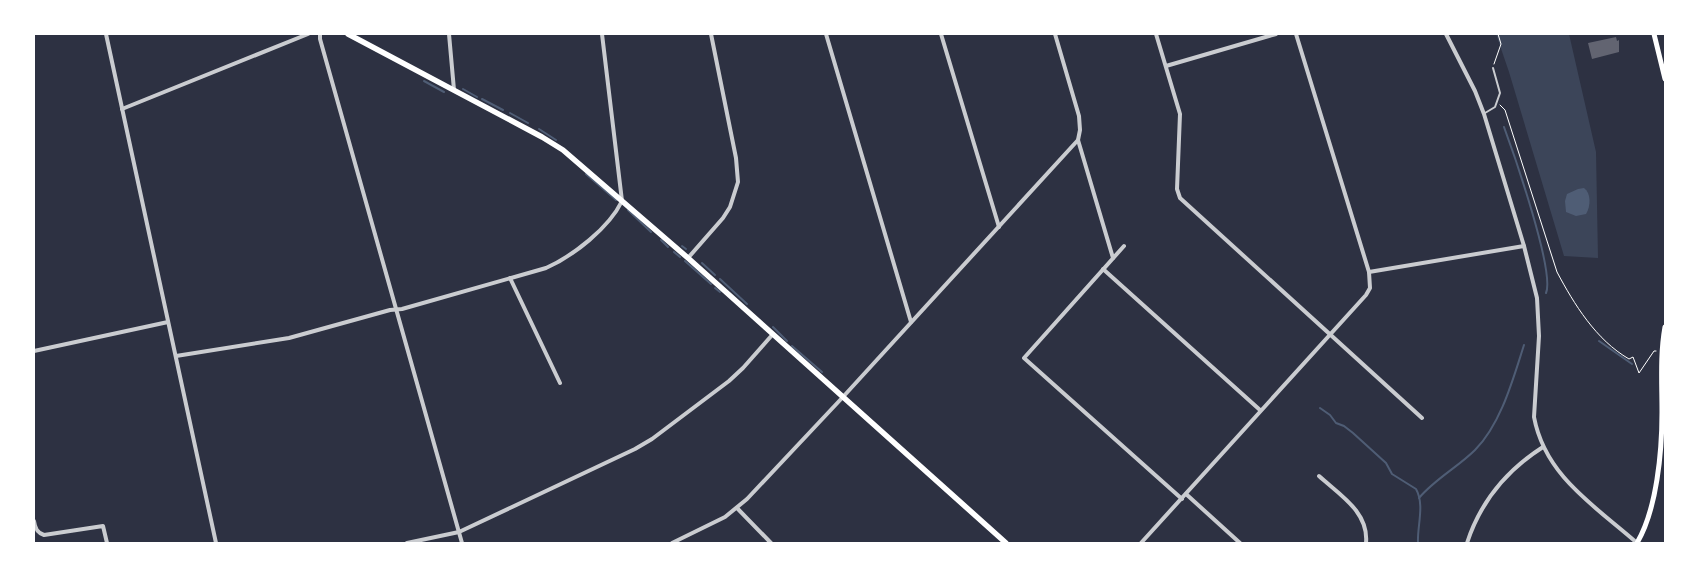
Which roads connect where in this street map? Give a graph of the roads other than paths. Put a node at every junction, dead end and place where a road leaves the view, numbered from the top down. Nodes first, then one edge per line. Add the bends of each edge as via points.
1 (106, 34) edge
2 (308, 34) edge
3 (320, 34) edge
4 (348, 34) edge
5 (449, 34) edge
6 (602, 34) edge
7 (711, 34) edge
8 (826, 34) edge
9 (942, 34) edge
10 (1055, 34) edge
11 (1156, 34) edge
12 (1276, 34) edge
13 (1296, 34) edge
14 (1446, 34) edge
15 (1654, 34) edge
16 (1166, 66) junction
17 (1493, 68) road end
18 (1665, 79) edge
19 (454, 90) junction
20 (122, 109) junction
21 (1484, 114) junction
22 (1078, 140) junction
23 (622, 201) junction
24 (999, 227) junction
25 (1124, 246) dead end
26 (1524, 246) junction
27 (688, 258) junction
28 (1113, 258) junction
29 (1103, 269) junction
30 (1369, 272) junction
31 (510, 278) junction
32 (397, 310) junction
33 (168, 322) junction
34 (912, 322) junction
35 (1665, 327) edge
36 (773, 334) junction
37 (1330, 334) junction
38 (34, 351) edge
39 (176, 356) junction
40 (1663, 366) edge
41 (560, 383) dead end
42 (842, 398) junction
43 (1260, 410) junction
44 (1664, 412) edge
45 (1422, 418) dead end
46 (1543, 447) junction
47 (1319, 476) dead end
48 (1186, 494) junction
49 (1182, 499) junction
50 (737, 508) junction
51 (34, 521) edge
52 (459, 532) junction
53 (107, 543) edge
54 (216, 543) edge
55 (407, 543) edge
56 (462, 543) edge
57 (672, 543) edge
58 (771, 543) edge
59 (1006, 543) edge
60 (1141, 543) edge
61 (1240, 543) edge
62 (1366, 543) edge
63 (1467, 543) edge
64 (1637, 543) edge

1 - 20 street
2 - 20 street
3 - 32 street
4 - 19 main road
5 - 19 street
6 - 23 street
7 - 27 street via 738,182 723,218
8 - 34 street
9 - 24 street
10 - 22 street via 1079,116
11 - 16 street
12 - 16 street
13 - 30 street
14 - 21 street
15 - 18 main road
16 - 37 street via 1180,114 1177,189 1180,198
17 - 21 lane via 1500,93 1495,107
19 - 23 main road via 552,143
20 - 33 street
21 - 26 street
22 - 24 street
22 - 28 street
23 - 27 main road
23 - 31 street via 593,236 561,261
24 - 34 street
25 - 28 street
26 - 30 street
26 - 46 street via 1539,316 1534,417
27 - 36 main road
28 - 29 street
29 - 43 street
29 - 49 street via 1024,358
30 - 37 street via 1370,288 1366,295
31 - 32 street
31 - 41 street
32 - 39 street via 289,338
32 - 52 street
33 - 38 street
33 - 39 street
34 - 42 street
35 - 40 main road
36 - 42 main road
36 - 52 street via 743,368 652,439
37 - 43 street
37 - 45 street
39 - 54 street
40 - 44 main road
42 - 50 street
42 - 59 main road
43 - 48 street
44 - 64 main road via 1654,496 1648,522
46 - 63 street via 1516,467 1492,493
46 - 64 street via 1559,473
47 - 62 street via 1361,515
48 - 49 street
48 - 61 street
49 - 60 street
50 - 57 street via 709,526
50 - 58 street
51 - 53 street via 36,530 44,535 103,526
52 - 55 street
52 - 56 street

